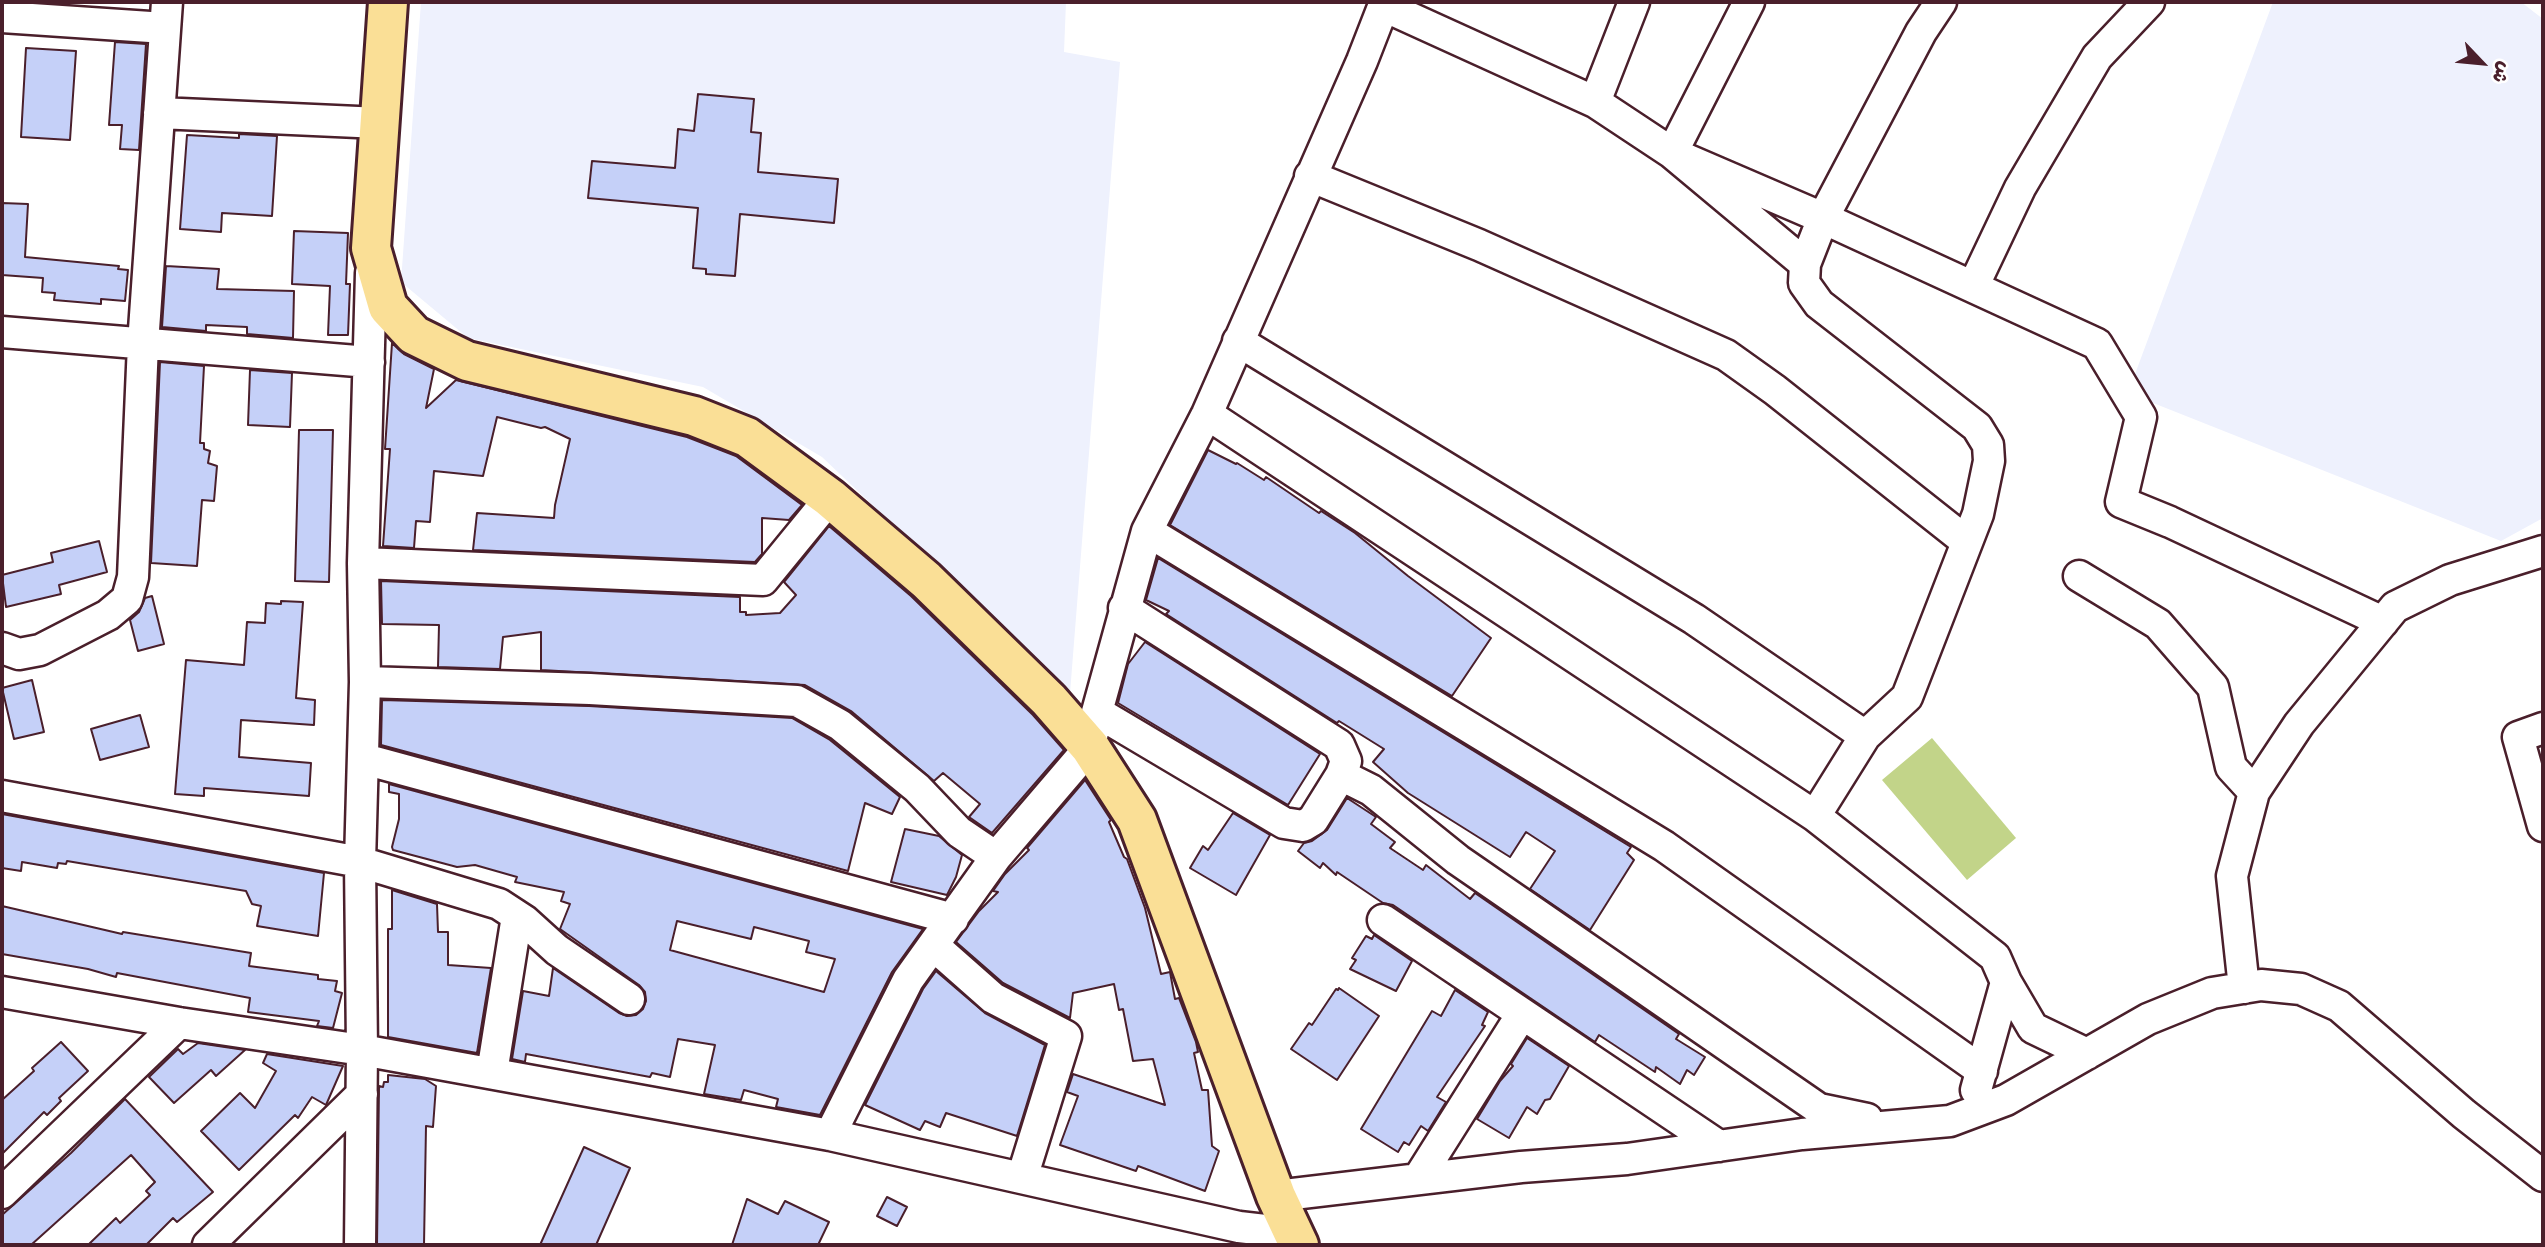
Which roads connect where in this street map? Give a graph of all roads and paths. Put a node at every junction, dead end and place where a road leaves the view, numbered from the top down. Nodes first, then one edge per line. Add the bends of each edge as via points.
1 (388, 2) edge
2 (1634, 2) edge
3 (1749, 2) edge
4 (1941, 2) edge
5 (2150, 2) edge
6 (1385, 4) edge
7 (166, 15) edge
8 (2, 17) edge
9 (1595, 102) junction
10 (159, 113) junction
11 (380, 123) junction
12 (1671, 153) junction
13 (1310, 176) junction
14 (1823, 218) junction
15 (371, 248) junction
16 (1805, 264) junction
17 (1973, 287) junction
18 (2, 332) edge
19 (1238, 341) junction
20 (144, 344) junction
21 (369, 362) junction
22 (1207, 414) junction
23 (830, 498) junction
24 (1147, 531) junction
25 (1967, 542) junction
26 (2543, 551) edge
27 (363, 563) junction
28 (2079, 576) dead end
29 (1124, 608) junction
30 (2383, 622) junction
31 (2, 648) edge
32 (365, 682) junction
33 (2543, 728) edge
34 (1093, 729) junction
35 (1865, 736) junction
36 (364, 759) junction
37 (1341, 775) junction
38 (2255, 792) junction
39 (2, 796) edge
40 (1815, 816) junction
41 (2543, 826) edge
42 (996, 857) junction
43 (360, 862) junction
44 (517, 916) junction
45 (953, 919) junction
46 (1382, 920) dead end
47 (933, 945) junction
48 (2006, 982) junction
49 (2244, 988) junction
50 (2, 992) edge
51 (629, 999) dead end
52 (1522, 1014) junction
53 (179, 1023) junction
54 (362, 1050) junction
55 (2087, 1054) junction
56 (1982, 1071) junction
57 (492, 1073) junction
58 (362, 1094) junction
59 (1969, 1114) junction
60 (1895, 1125) junction
61 (830, 1135) junction
62 (1719, 1146) junction
63 (2543, 1176) edge
64 (1023, 1178) junction
65 (1418, 1180) junction
66 (2, 1193) edge
67 (1276, 1196) junction
68 (1295, 1239) edge
69 (208, 1245) edge
70 (360, 1245) edge

1 - 11 main road
2 - 9 street
3 - 12 street
4 - 14 street via 1920,32
5 - 17 street via 2097,57 2020,188
6 - 9 street
6 - 13 street
7 - 8 street
7 - 10 street
9 - 12 street
10 - 11 street
10 - 20 street
11 - 15 main road
12 - 14 street
12 - 16 street
13 - 19 street
13 - 25 street via 1726,355
14 - 16 street
14 - 17 street
15 - 21 street
15 - 23 main road via 388,307 414,335 467,361 694,416 726,428 747,437
16 - 25 street via 1804,283 1819,304 1977,427 1988,445 1978,514
17 - 30 street via 2097,344 2141,417 2121,502
18 - 20 street
19 - 22 street
19 - 35 street via 1694,620
20 - 21 street
20 - 31 street via 133,578 127,599 108,615 40,650 19,654
21 - 27 street
22 - 24 street
22 - 40 street
23 - 27 street via 763,580
23 - 34 main road via 926,580 1049,699
24 - 29 street
24 - 56 street via 1664,846
25 - 35 street via 1907,697
26 - 30 street via 2450,580 2395,607
27 - 32 street
28 - 38 street via 2158,624 2213,687 2231,767
29 - 34 street
29 - 37 street via 1339,745 1346,761
30 - 38 street via 2299,724
32 - 36 street
32 - 42 street via 797,701 840,725 917,788 959,832
33 - 41 street via 2518,737
34 - 37 street via 1284,823 1303,826 1313,820
34 - 42 street
34 - 67 main road via 1136,820
35 - 40 street
36 - 43 street
36 - 45 street
37 - 60 street via 1371,790 1458,860 1819,1108
38 - 49 street via 2232,876
39 - 43 street
40 - 48 street via 1995,957
42 - 45 street
43 - 44 street via 499,904
43 - 54 street
44 - 51 street via 557,950
44 - 57 street
45 - 47 street
46 - 52 street
47 - 61 street via 908,980
47 - 64 street via 993,998 1066,1036
48 - 55 street via 2033,1028
48 - 56 street
49 - 55 street via 2212,993 2148,1019
49 - 63 street via 2301,989 2339,1006
50 - 53 street
52 - 62 street
52 - 65 street
53 - 54 street
53 - 66 street
54 - 57 street
54 - 58 street
55 - 59 street via 2006,1100
56 - 59 street
57 - 61 street
58 - 69 street
58 - 70 street
59 - 60 street via 1950,1121
60 - 62 street
61 - 64 street
62 - 65 street
64 - 68 street
65 - 67 street
67 - 68 main road

